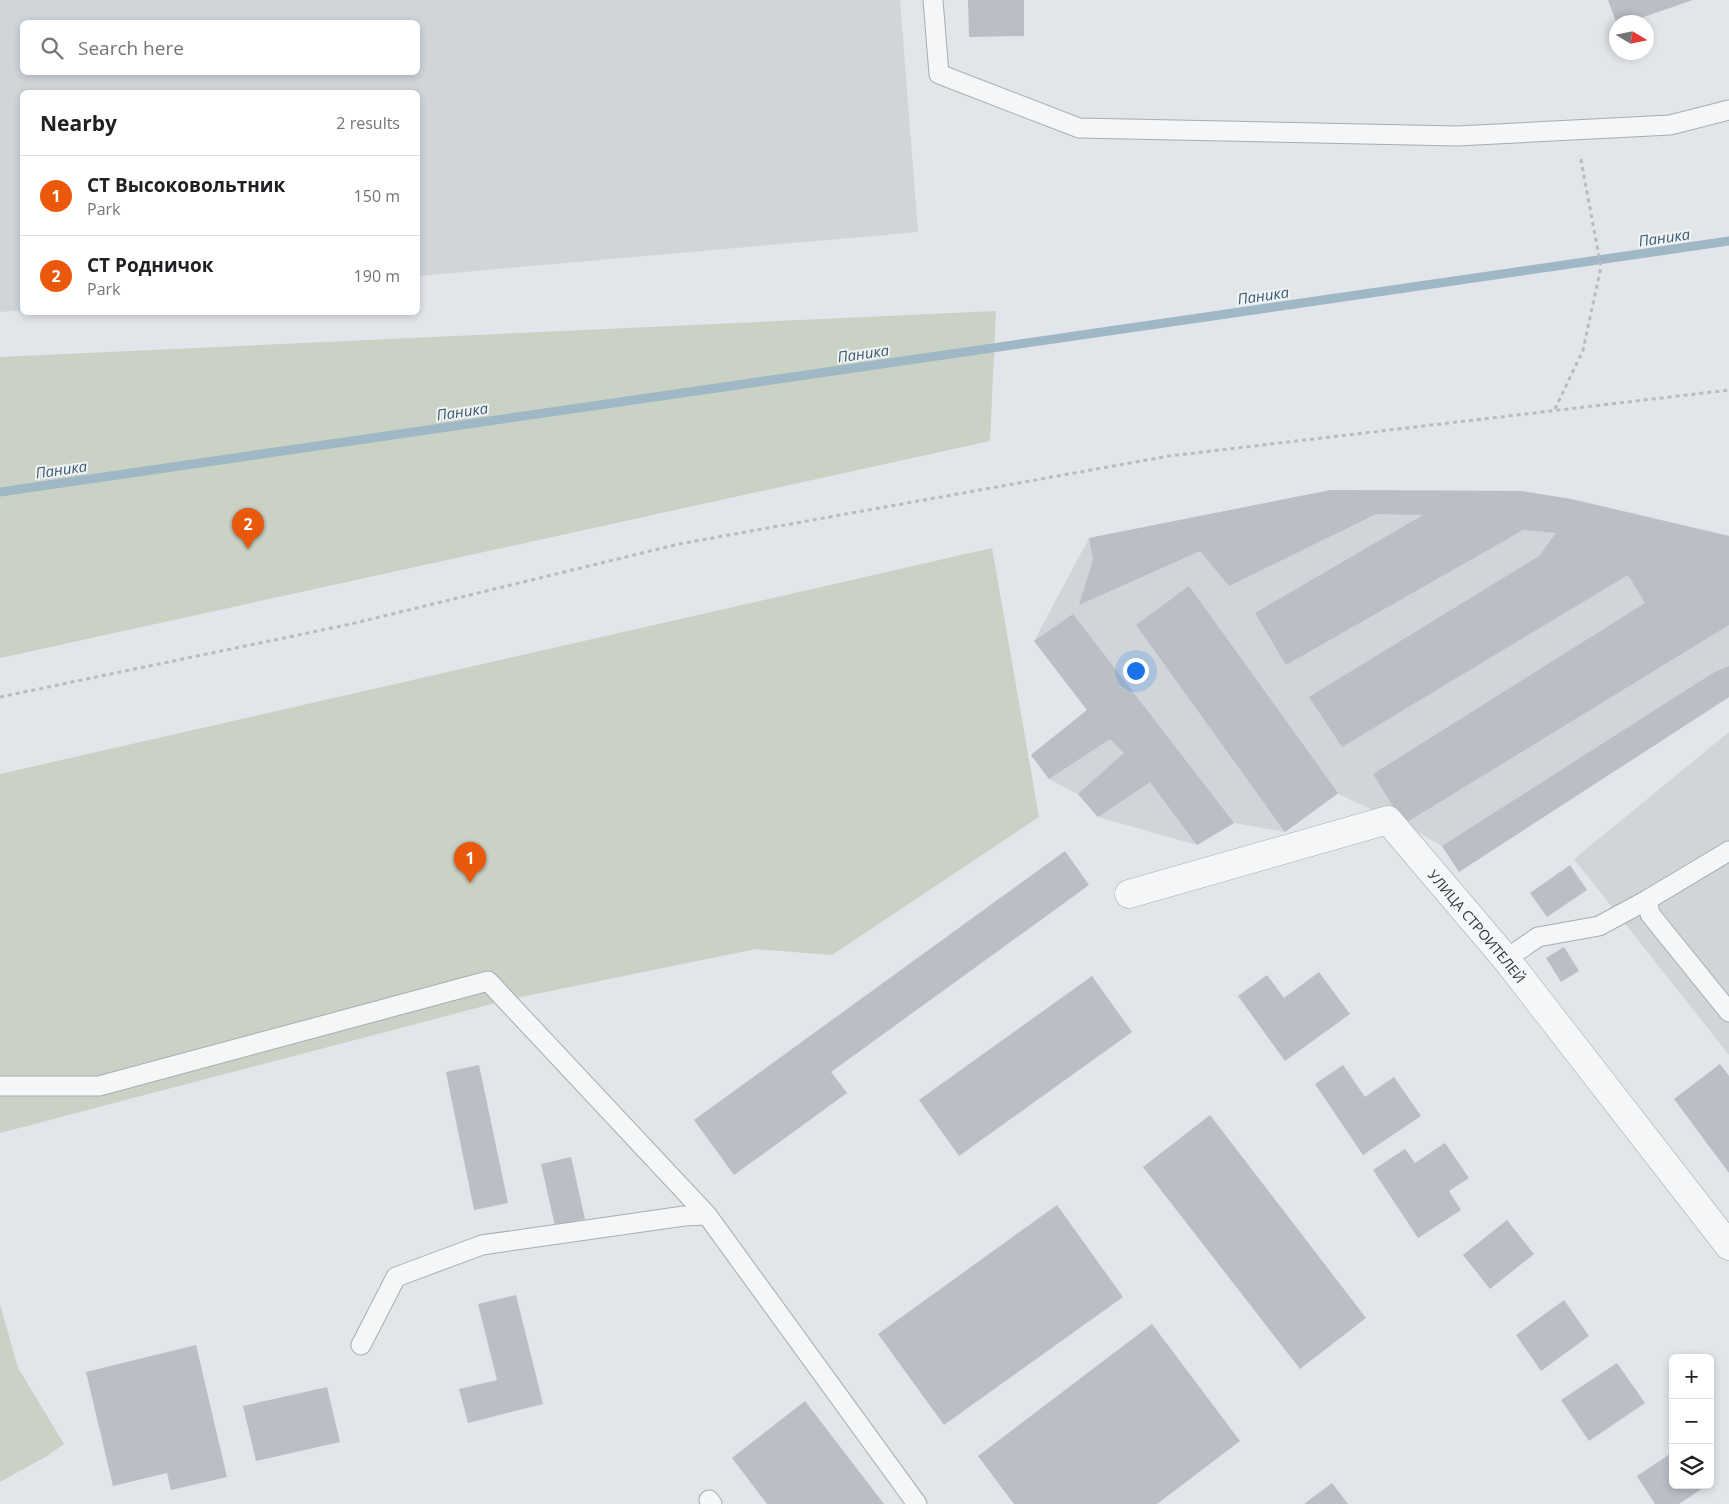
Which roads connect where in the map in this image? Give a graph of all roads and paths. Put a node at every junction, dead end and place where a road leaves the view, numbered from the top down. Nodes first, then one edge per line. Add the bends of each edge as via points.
1 (933, 0) edge
2 (1729, 110) edge
3 (1575, 130) junction
4 (1729, 390) edge
5 (1555, 410) junction
6 (0, 697) edge
7 (1729, 850) edge
8 (1128, 894) dead end
9 (1647, 900) junction
10 (1506, 959) junction
11 (1729, 1012) edge
12 (0, 1086) edge
13 (707, 1215) junction
14 (1729, 1246) edge
15 (361, 1345) dead end
16 (917, 1504) edge

1 - 3 lane via 939,74 1079,128 1457,136
2 - 3 lane via 1670,125
3 - 5 path via 1601,267 1583,350
4 - 5 path
5 - 6 path via 1169,456 679,544 351,624
7 - 9 lane
8 - 10 street, УЛИЦА СТРОИТЕЛЕЙ via 1388,820
9 - 10 lane via 1599,926 1538,937
9 - 11 lane via 1650,914
10 - 14 street, УЛИЦА СТРОИТЕЛЕЙ
12 - 13 lane via 99,1086 488,981
13 - 15 lane via 482,1244 396,1277
13 - 16 lane

